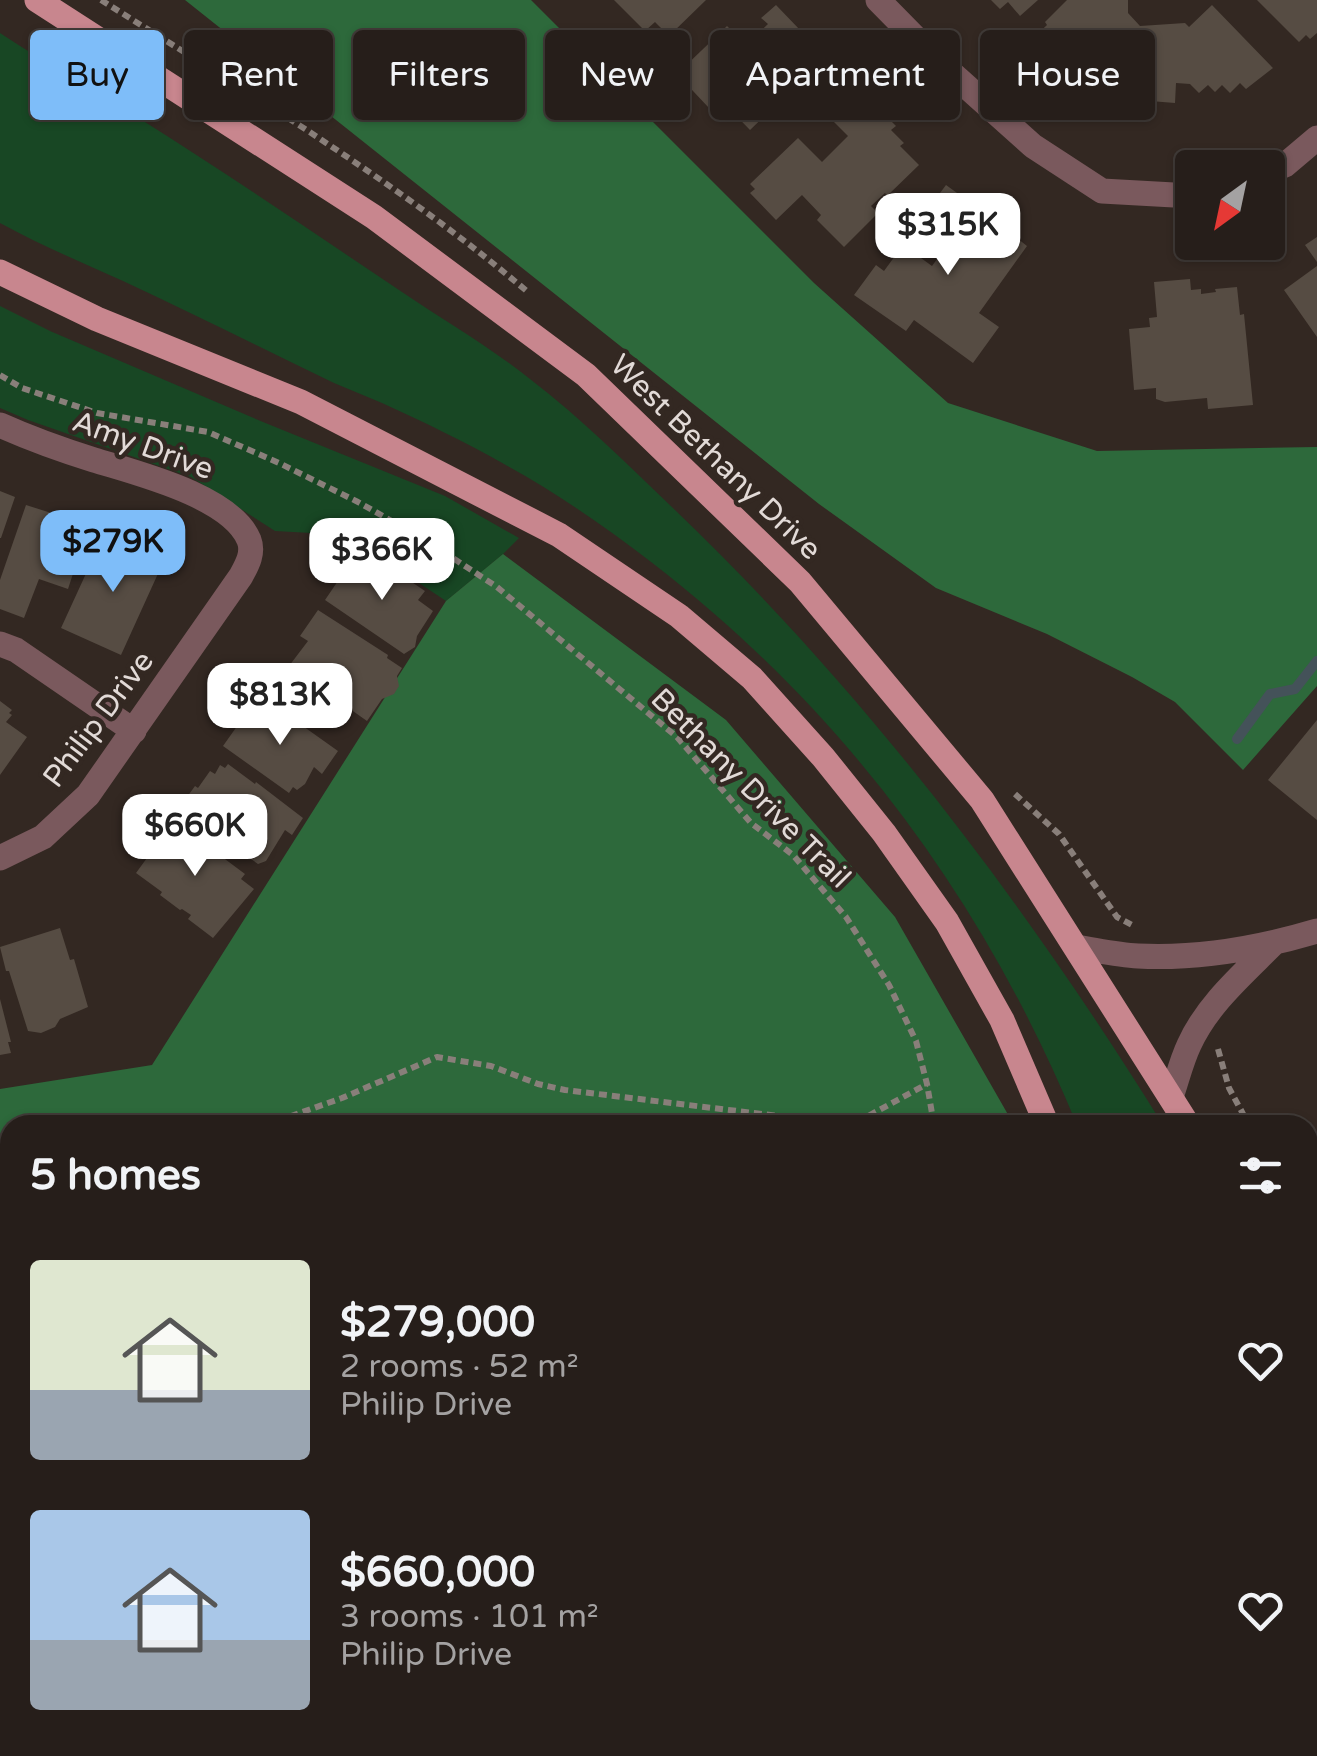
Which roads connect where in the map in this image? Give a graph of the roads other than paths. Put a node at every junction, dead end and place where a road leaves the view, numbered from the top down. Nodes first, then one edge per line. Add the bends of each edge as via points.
1 (878, 0) edge
2 (36, 2) edge
3 (1317, 138) edge
4 (1285, 166) edge
5 (1175, 195) edge
6 (0, 272) edge
7 (0, 425) edge
8 (250, 543) joint
9 (0, 644) edge
10 (134, 731) junction
11 (0, 858) edge
12 (1317, 930) edge
13 (1273, 944) junction
14 (1076, 947) junction
15 (1172, 1097) junction
16 (1044, 1115) edge
17 (1182, 1115) edge

1 - 5 street via 1033,146 1102,191
2 - 14 main road, West Bethany Drive via 374,216 586,375 800,582 982,800
3 - 4 street
6 - 16 main road via 302,402 559,535 679,616 752,678 884,833 1002,1020
7 - 8 street, Amy Drive via 193,494 239,525
8 - 10 street, Philip Drive via 241,576
9 - 10 street
10 - 11 street, Philip Drive via 88,795 42,837
12 - 13 street
13 - 14 street via 1137,956
13 - 15 street via 1202,1020
14 - 15 main road, West Bethany Drive
15 - 17 main road, West Bethany Drive

